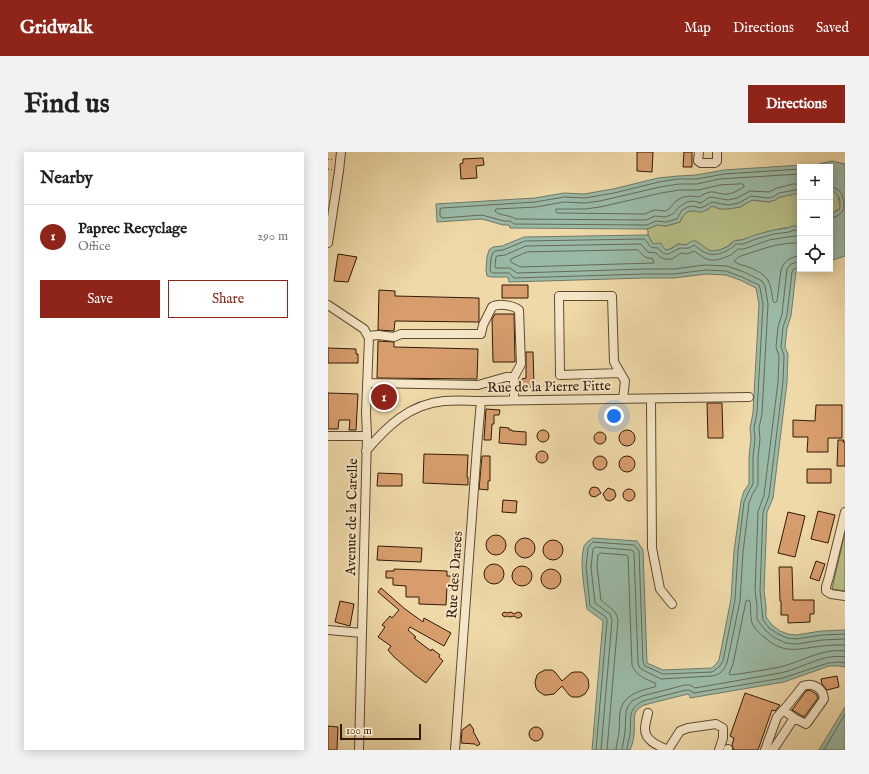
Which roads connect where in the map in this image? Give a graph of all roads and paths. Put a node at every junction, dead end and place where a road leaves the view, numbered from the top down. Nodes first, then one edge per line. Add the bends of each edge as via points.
1 (341, 152) edge
2 (699, 152) edge
3 (717, 152) edge
4 (328, 159) edge
5 (334, 160) dead end
6 (328, 169) edge
7 (334, 170) dead end
8 (328, 243) edge
9 (328, 305) edge
10 (368, 336) junction
11 (620, 373) junction
12 (514, 377) junction
13 (367, 383) junction
14 (749, 397) dead end
15 (623, 398) junction
16 (651, 399) junction
17 (514, 400) junction
18 (481, 401) junction
19 (328, 436) edge
20 (367, 436) junction
21 (366, 451) junction
22 (845, 512) edge
23 (845, 596) edge
24 (672, 604) dead end
25 (328, 630) edge
26 (362, 633) junction
27 (783, 710) junction
28 (648, 713) dead end
29 (794, 718) junction
30 (359, 750) edge
31 (455, 750) edge
32 (668, 750) edge
33 (719, 750) edge
34 (765, 750) edge
35 (773, 750) edge

1 - 8 street
2 - 3 street via 698,161 701,163 715,163
4 - 5 path
6 - 7 path
9 - 10 street via 364,329
10 - 12 street via 480,334 494,305 516,307 519,310 521,364
10 - 13 street, Avenue de la Carelle
11 - 11 street via 614,362 612,296 559,296 560,375
11 - 15 street via 625,383
12 - 13 street via 478,385
12 - 17 street
13 - 20 street, Avenue de la Carelle
14 - 16 street, Rue de la Pierre Fitte
15 - 16 street, Rue de la Pierre Fitte
15 - 17 street, Rue de la Pierre Fitte
16 - 24 street via 652,548 660,589
17 - 18 street, Rue de la Pierre Fitte
18 - 21 street, Rue de la Pierre Fitte via 445,401 407,412
18 - 31 street, Rue des Darses
19 - 20 street
20 - 21 street, Avenue de la Carelle
21 - 26 street, Avenue de la Carelle
22 - 23 street via 826,587 823,589 831,594
25 - 26 street
26 - 30 street, Avenue de la Carelle
27 - 29 street
27 - 29 street via 802,686 816,686 824,699 806,724
27 - 34 street via 777,717
28 - 32 street via 645,728 649,740
29 - 35 street
32 - 33 street via 680,731 716,724 723,728

